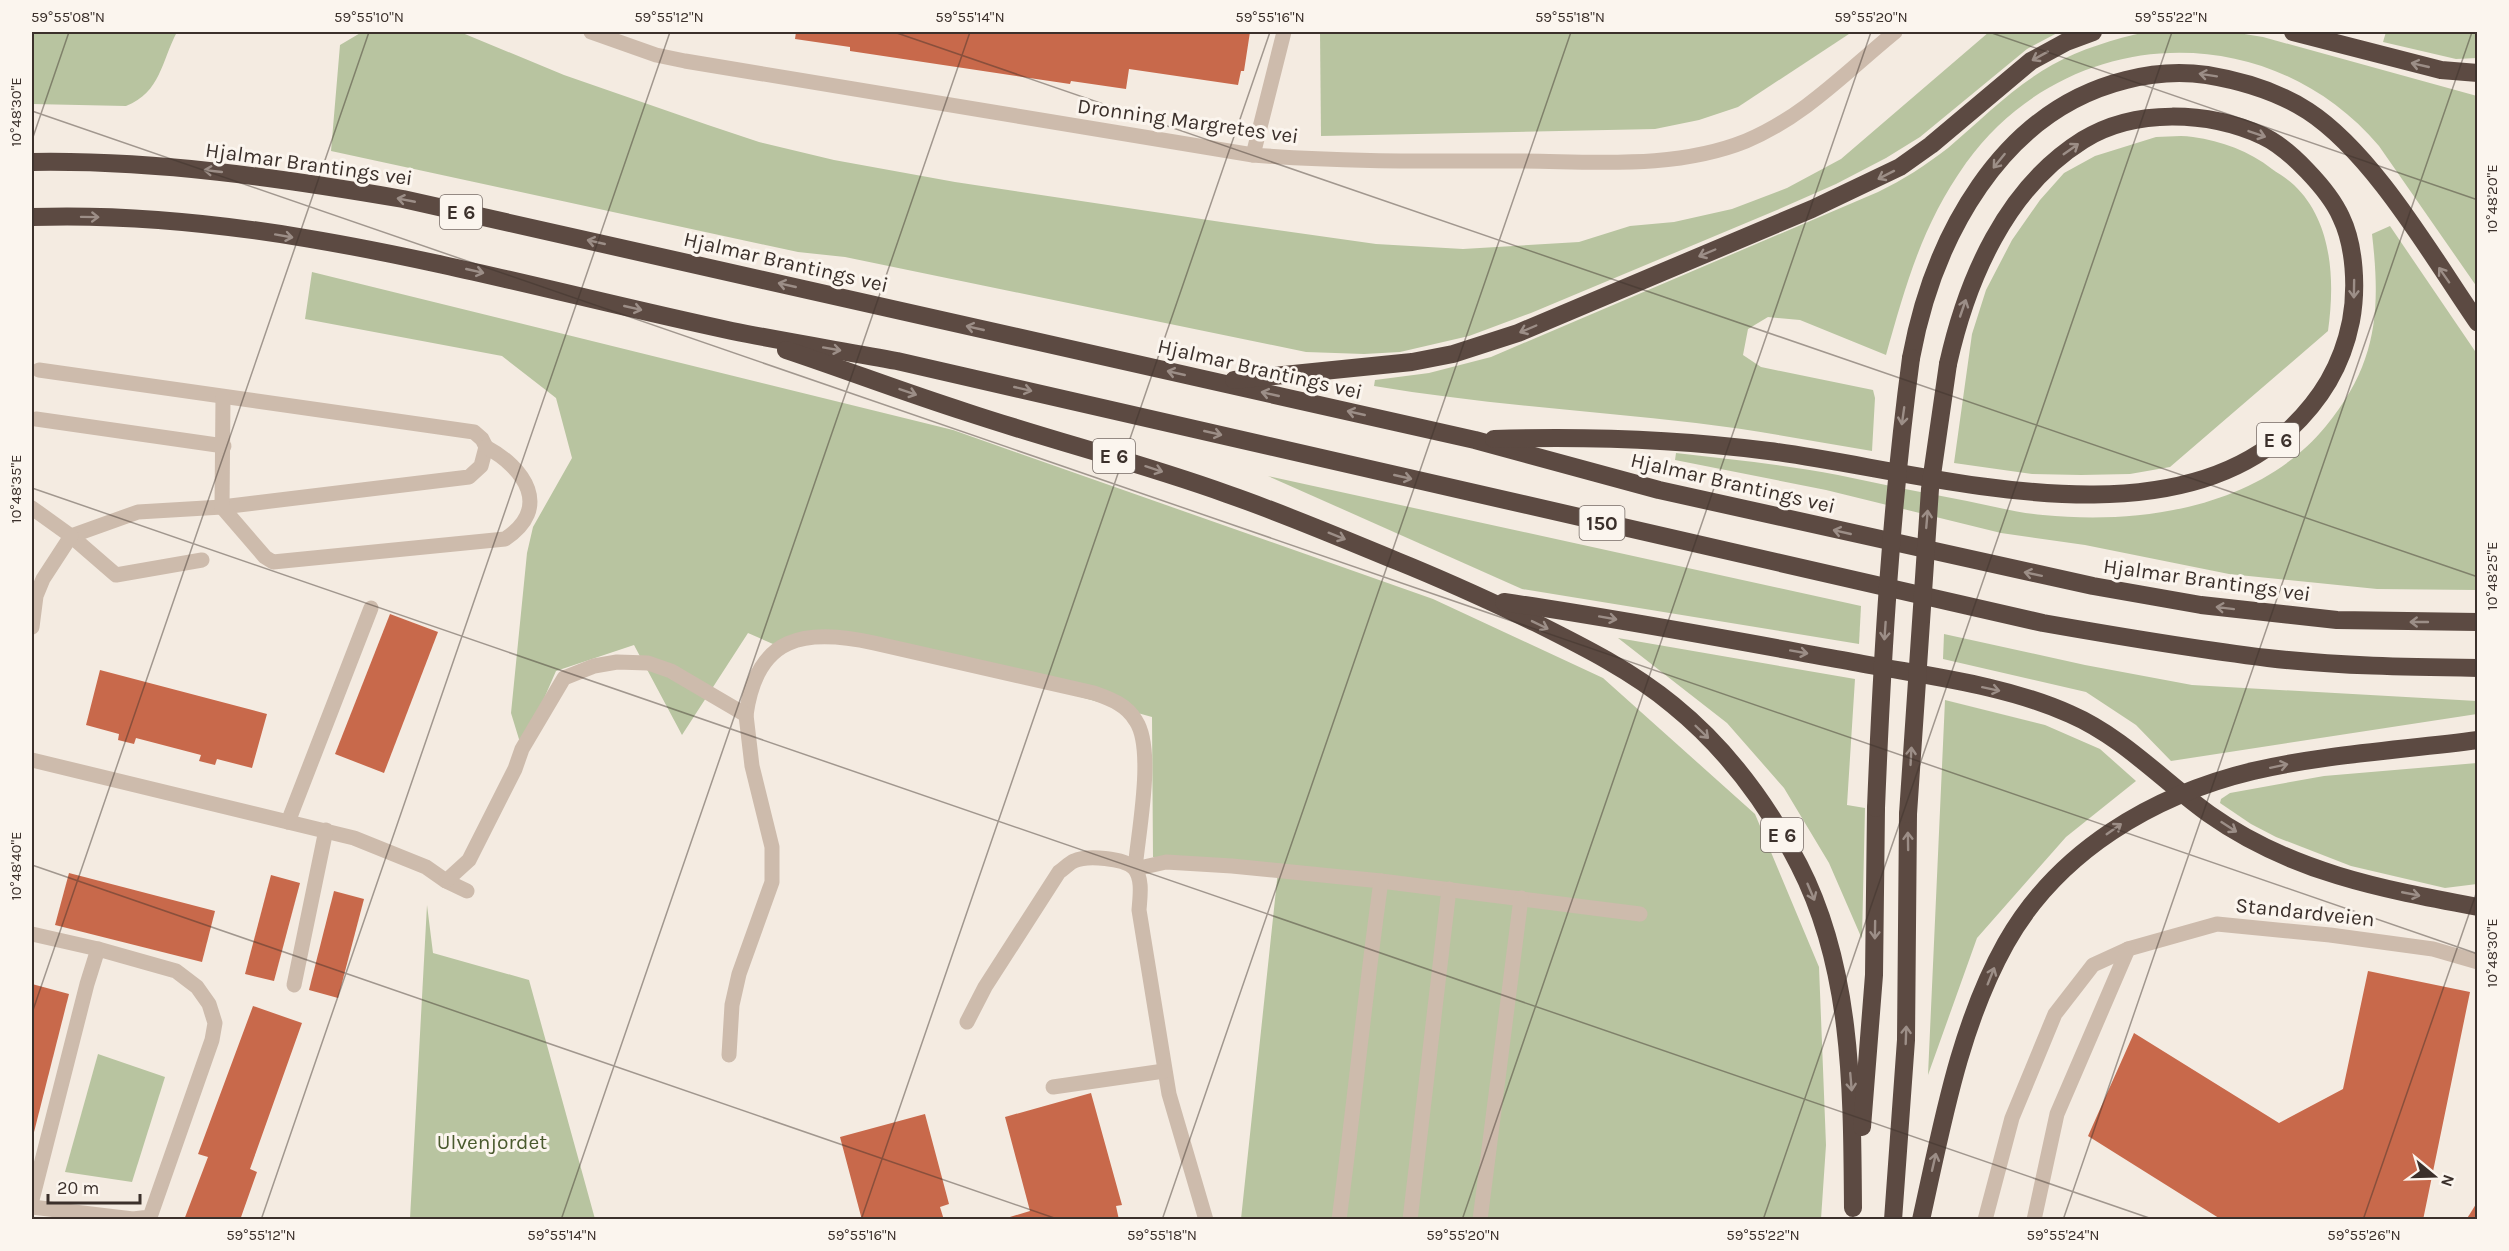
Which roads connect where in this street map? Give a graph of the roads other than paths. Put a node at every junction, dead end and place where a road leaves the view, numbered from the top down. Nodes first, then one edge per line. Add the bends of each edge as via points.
1 (591, 32) edge
2 (1284, 32) edge
3 (1895, 32) edge
4 (2093, 32) edge
5 (2293, 32) edge
6 (2478, 73) edge
7 (1253, 155) junction
8 (32, 162) edge
9 (32, 217) edge
10 (2478, 323) edge
11 (734, 331) junction
12 (39, 370) dead end
13 (1217, 382) junction
14 (223, 397) junction
15 (36, 419) dead end
16 (1475, 440) junction
17 (224, 446) junction
18 (486, 447) junction
19 (222, 507) junction
20 (32, 508) edge
21 (70, 536) junction
22 (202, 560) dead end
23 (1487, 600) junction
24 (371, 608) dead end
25 (2478, 622) edge
26 (32, 627) edge
27 (2478, 668) edge
28 (746, 714) junction
29 (2478, 740) edge
30 (32, 760) edge
31 (2182, 793) junction
32 (288, 822) junction
33 (326, 831) junction
34 (1134, 869) junction
35 (446, 881) junction
36 (1381, 881) junction
37 (1449, 889) junction
38 (467, 891) dead end
39 (1521, 898) junction
40 (2478, 907) edge
41 (1640, 914) dead end
42 (32, 934) edge
43 (2128, 949) junction
44 (98, 950) junction
45 (2478, 962) edge
46 (294, 985) dead end
47 (967, 1022) dead end
48 (729, 1055) dead end
49 (1164, 1071) junction
50 (1053, 1087) dead end
51 (32, 1200) edge
52 (32, 1207) edge
53 (1853, 1214) edge
54 (1206, 1220) edge
55 (1339, 1220) edge
56 (1410, 1220) edge
57 (1480, 1220) edge
58 (1893, 1220) edge
59 (1922, 1220) edge
60 (1985, 1220) edge
61 (2034, 1220) edge

1 - 7 street, Dronning Margretes vei via 685,62
2 - 7 street
3 - 7 street, Dronning Margretes vei via 1789,118 1745,141 1697,155 1643,161 1340,160
4 -> 13 highway via 2031,62 1941,138 1900,167 1812,209 1518,333 1454,354 1412,362
6 -> 5 highway via 2441,70
13 -> 8 highway, Hjalmar Brantings vei / E 6 via 403,199 267,177 151,165
9 -> 11 highway, E 6 via 139,217 259,232 448,266
10 -> 53 highway, E 6, bridge via 2392,200 2337,134 2279,94 2235,79 2186,72 2147,75 2106,85 2067,102 2031,127 1968,201 1929,283 1911,358 1894,490 1881,678 1874,975
11 -> 23 highway, E 6 via 968,413 1227,494
11 -> 27 highway, 150 via 978,379 2043,622 2269,658 2406,668
12 - 14 street
16 -> 13 highway, Hjalmar Brantings vei / 150
14 - 17 street
14 - 18 street via 474,432
15 - 17 street
25 -> 16 highway, Hjalmar Brantings vei / 150 via 2337,620 2201,605 2093,586 1659,490
58 -> 16 highway, E 6, bridge via 1906,1040 1908,814 1929,501 1936,433 1947,364 1982,259 2000,226 2056,160 2086,138 2123,122 2166,116 2214,120 2266,137 2315,177 2342,217 2352,258 2354,300 2347,336 2332,377 2309,411 2277,441 2239,465 2198,480 2112,496 2066,495 1970,485 1795,455 1668,440
17 - 19 street
18 - 19 street via 481,466 469,477
18 - 19 street via 512,464 527,483 527,514 519,528 505,539 273,562
19 - 21 street via 138,512
20 - 21 street
21 - 22 street via 116,575
21 - 26 street via 43,579 36,596
23 -> 31 highway via 1602,616 1959,682 2038,701 2100,730
23 -> 53 highway, E 6 via 1606,660 1674,705 1743,776 1775,823 1817,907 1835,970 1851,1086
24 - 32 street
28 - 34 street via 749,691 767,659 791,642 818,635 851,638 1108,698 1129,711 1142,735 1144,780
28 - 35 street via 671,671 648,663 594,666 564,678 522,748 469,860
28 - 48 street via 752,766 772,847 772,882 739,974 732,1005
31 -> 29 highway via 2291,763
30 - 32 street
31 -> 40 highway via 2240,834 2309,867 2355,882
59 -> 31 highway via 1959,1060 2007,942 2038,898 2083,852 2115,828
32 - 33 street
33 - 35 street via 426,867
33 - 46 street
34 - 36 street via 1166,862
34 - 47 street via 1121,861 1097,858 1075,860 1059,872
34 - 49 street via 1140,883 1139,910
35 - 38 street
36 - 37 street
36 - 55 street
37 - 39 street
37 - 56 street
39 - 41 street
39 - 57 street
42 - 44 street
43 - 45 street, Standardveien via 2217,924 2433,949
43 - 60 street, Standardveien via 2093,964 2055,1014 2012,1118
43 - 61 street via 2057,1114
44 - 51 street
44 - 52 street via 176,972 193,983 213,1015 212,1040 150,1218
49 - 50 street
49 - 54 street

